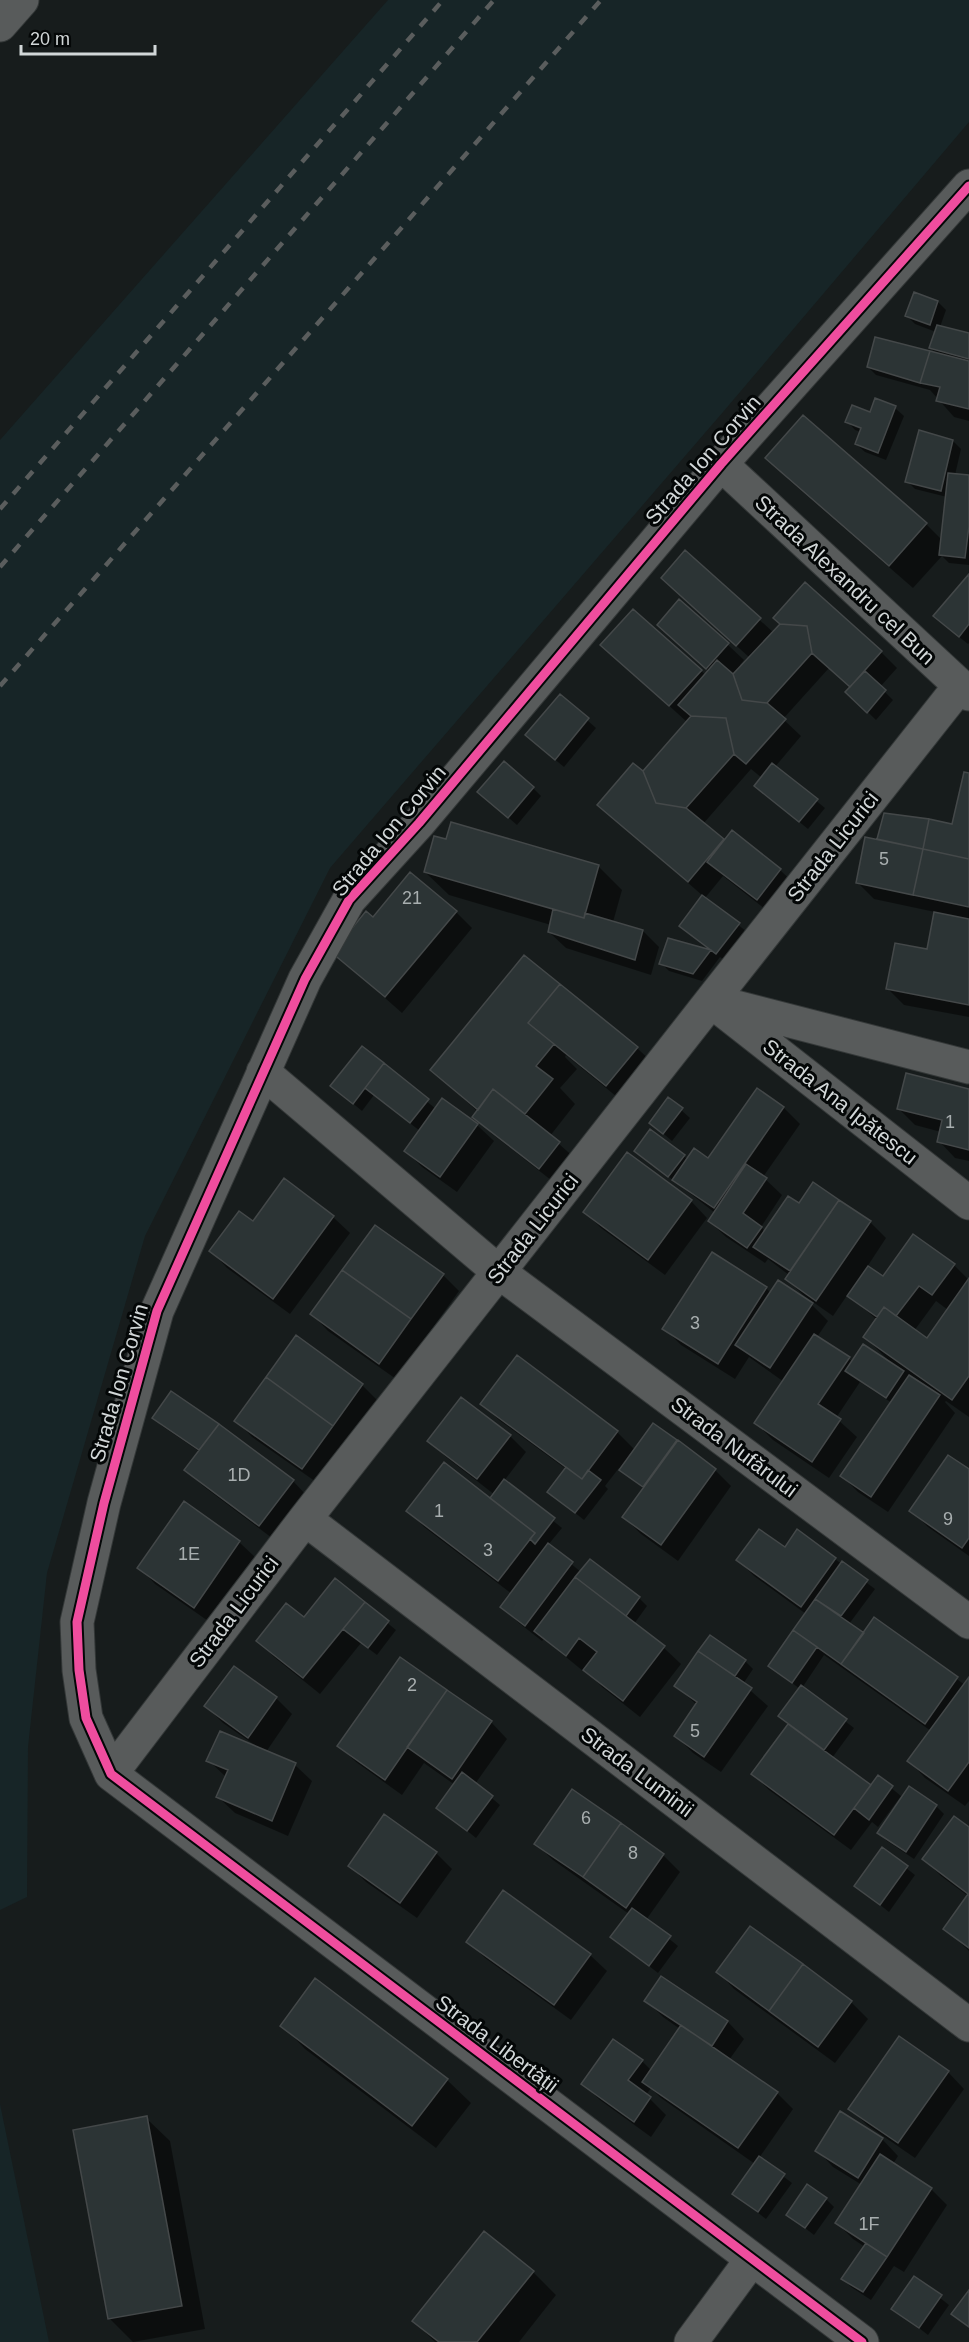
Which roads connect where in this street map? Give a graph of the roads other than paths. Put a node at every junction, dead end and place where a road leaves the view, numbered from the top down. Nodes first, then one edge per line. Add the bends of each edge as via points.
1 (22, 0) edge
2 (0, 26) edge
3 (969, 186) edge
4 (721, 464) junction
5 (964, 690) edge
6 (711, 1001) junction
7 (969, 1067) edge
8 (263, 1072) junction
9 (969, 1203) edge
10 (499, 1272) junction
11 (305, 1519) junction
12 (969, 1622) edge
13 (111, 1774) junction
14 (969, 2025) edge
15 (752, 2259) junction
16 (691, 2342) edge
17 (862, 2342) edge

1 - 2 street
3 - 4 street, Strada Ion Corvin
4 - 5 street, Strada Alexandru cel Bun
4 - 8 street, Strada Ion Corvin via 419,823 349,900 305,979
5 - 6 street, Strada Licurici
6 - 7 street
6 - 9 street, Strada Ana Ipătescu
6 - 10 street, Strada Licurici
8 - 10 street, Strada Nufărului
8 - 13 street, Strada Ion Corvin via 157,1311 76,1622 86,1718
10 - 11 street, Strada Licurici
10 - 12 street, Strada Nufărului
11 - 13 street, Strada Licurici
11 - 14 street, Strada Luminii
13 - 15 street, Strada Libertății
15 - 16 street
15 - 17 street, Strada Libertății

